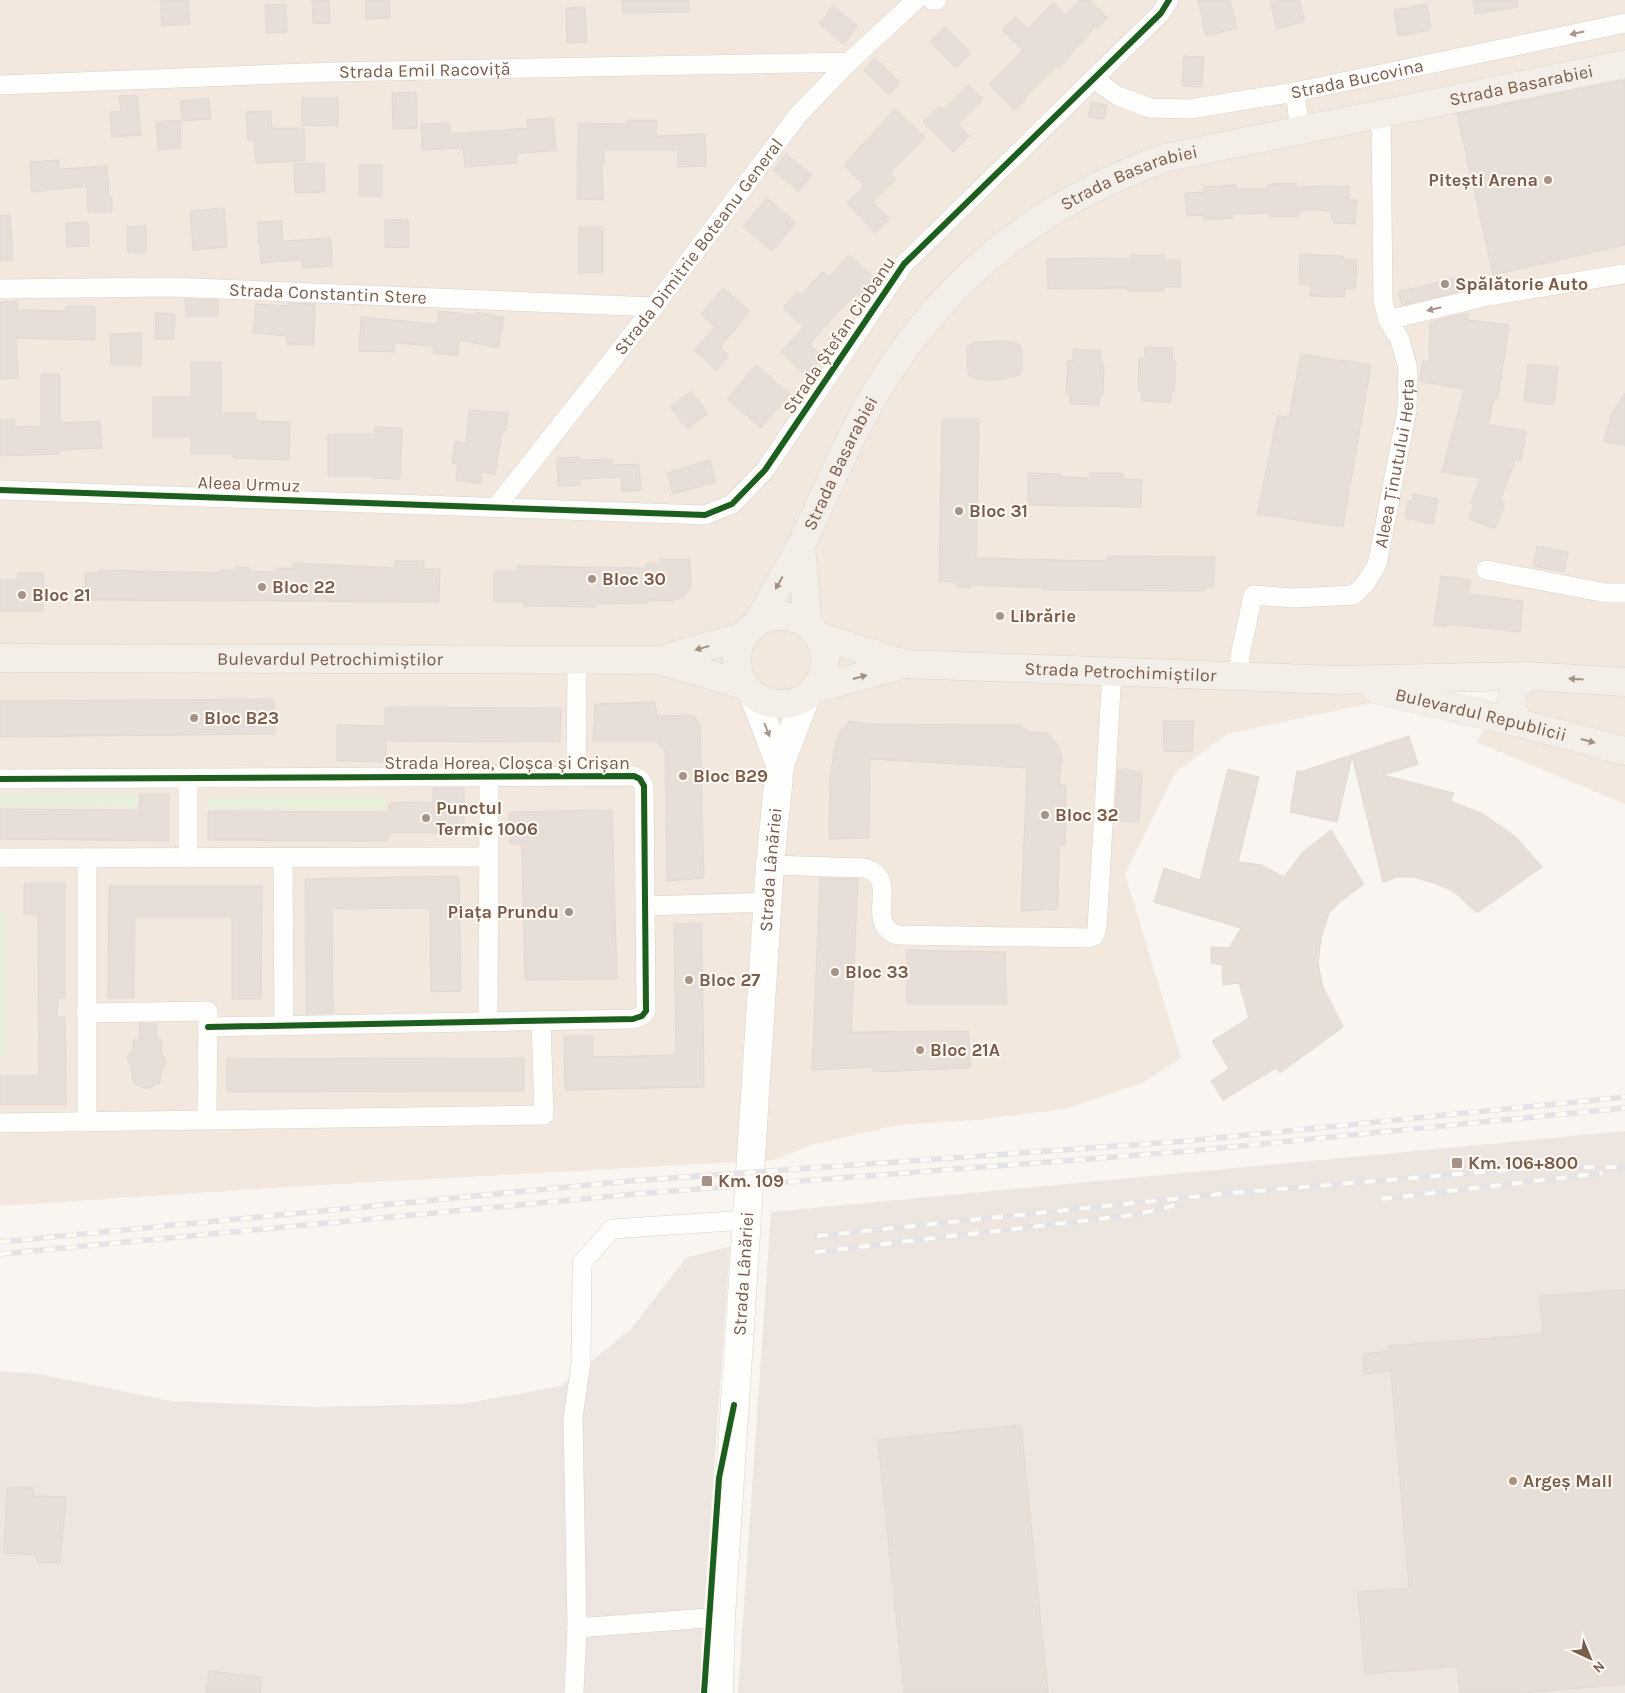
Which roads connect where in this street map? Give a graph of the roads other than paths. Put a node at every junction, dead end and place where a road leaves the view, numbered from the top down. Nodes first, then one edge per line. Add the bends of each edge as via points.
1 (916, 0) edge
2 (932, 0) edge
3 (937, 0) edge
4 (1169, 0) edge
5 (1625, 23) edge
6 (849, 62) junction
7 (1625, 64) edge
8 (1094, 80) junction
9 (0, 85) edge
10 (1295, 92) junction
11 (1381, 114) junction
12 (1300, 130) junction
13 (1625, 274) edge
14 (0, 289) edge
15 (654, 307) junction
16 (1388, 320) junction
17 (0, 490) edge
18 (496, 507) junction
19 (801, 545) junction
20 (1486, 570) dead end
21 (1625, 593) edge
22 (751, 629) junction
23 (814, 630) junction
24 (0, 658) edge
25 (577, 660) junction
26 (659, 660) junction
27 (905, 664) junction
28 (1112, 672) junction
29 (1529, 676) junction
30 (1239, 677) junction
31 (1337, 680) junction
32 (1625, 682) edge
33 (749, 690) junction
34 (811, 693) junction
35 (1519, 723) junction
36 (1625, 751) edge
37 (780, 765) junction
38 (489, 777) junction
39 (576, 777) junction
40 (188, 778) junction
41 (0, 779) edge
42 (284, 857) junction
43 (488, 857) junction
44 (0, 858) edge
45 (87, 858) junction
46 (188, 858) junction
47 (770, 865) junction
48 (768, 902) junction
49 (645, 906) junction
50 (86, 1013) junction
51 (541, 1021) junction
52 (488, 1022) junction
53 (284, 1026) junction
54 (208, 1027) junction
55 (207, 1120) junction
56 (87, 1122) junction
57 (0, 1123) edge
58 (746, 1220) junction
59 (721, 1617) junction
60 (577, 1628) junction
61 (574, 1693) edge
62 (719, 1693) edge

1 - 6 street, Strada Dimitrie Boteanu General
2 - 3 street
4 - 8 street, Strada Ștefan Ciobanu via 1161,13
5 -> 10 street, Strada Bucovina
6 - 9 street, Strada Emil Racoviță via 332,72
6 - 15 street, Strada Dimitrie Boteanu General via 798,115
7 - 11 main road, Strada Basarabiei
8 - 10 street, Strada Bucovina via 1118,96 1150,108 1190,109
8 - 18 street, Strada Ștefan Ciobanu via 904,264 766,470 732,504 705,515
10 - 12 street
11 - 12 main road, Strada Basarabiei
11 - 16 street, Aleea Ținutului Herța via 1383,301
12 - 19 main road, Strada Basarabiei via 1165,158 1122,174 1091,188 1040,219 976,268 940,304 879,388 857,426
13 -> 16 street via 1480,298
14 - 15 street, Strada Constantin Stere via 170,287
15 - 18 street, Strada Dimitrie Boteanu General
16 - 30 street, Aleea Ținutului Herța via 1400,340 1408,368 1407,410 1377,565 1354,595 1294,598 1253,595 1240,656
17 - 18 street, Aleea Urmuz
19 -> 22 main road, Strada Basarabiei
19 - 23 main road, Strada Basarabiei
20 - 21 street via 1606,593
22 - 23 main road via 770,617 783,616 796,618
22 -> 26 main road, Bulevardul Petrochimiștilor
22 - 33 main road via 738,647 736,660 738,673
23 - 27 main road, Strada Petrochimiștilor
23 - 34 main road via 824,649 826,663 823,676
24 - 25 main road, Bulevardul Petrochimiștilor
25 - 26 main road, Bulevardul Petrochimiștilor
25 - 39 street
26 - 33 main road, Bulevardul Petrochimiștilor
27 - 28 main road, Strada Petrochimiștilor
34 -> 27 main road, Strada Petrochimiștilor
28 - 30 main road, Strada Petrochimiștilor
28 - 47 street via 1097,929 1094,936 898,935 890,933 883,924 880,880 875,873 864,868
29 - 31 main road
32 -> 29 main road
29 - 35 main road via 1513,689 1511,706
30 - 31 main road, Strada Petrochimiștilor
31 - 35 main road, Bulevardul Republicii
33 - 34 main road via 766,702 780,705 793,703
33 -> 37 street
34 - 37 street
35 -> 36 main road, Bulevardul Republicii
37 - 47 street, Strada Lânăriei
38 - 39 street, Strada Horea, Cloșca și Crișan
38 - 40 street, Strada Horea, Cloșca și Crișan
38 - 43 street, Strada Horea, Cloșca și Crișan
39 - 49 street, Strada Horea, Cloșca și Crișan via 634,776 644,786
40 - 41 street, Strada Horea, Cloșca și Crișan
40 - 46 street
42 - 43 street
42 - 46 street
42 - 53 street
43 - 52 street, Strada Horea, Cloșca și Crișan
44 - 45 street
45 - 46 street
45 - 50 street
47 - 48 street, Strada Lânăriei
48 - 49 street
48 - 58 street, Strada Lânăriei
49 - 51 street, Strada Horea, Cloșca și Crișan via 646,1010 642,1016 633,1019
50 - 54 street via 208,1011
50 - 56 street
51 - 52 street, Strada Horea, Cloșca și Crișan
51 - 55 street via 544,1115
52 - 53 street, Strada Horea, Cloșca și Crișan
53 - 54 street, Strada Horea, Cloșca și Crișan
54 - 55 street
55 - 56 street
56 - 57 street
58 - 59 street, Strada Lânăriei
58 - 60 street via 612,1229 582,1263 581,1363 573,1418
59 - 60 street
59 - 62 street, Strada Lânăriei
60 - 61 street

